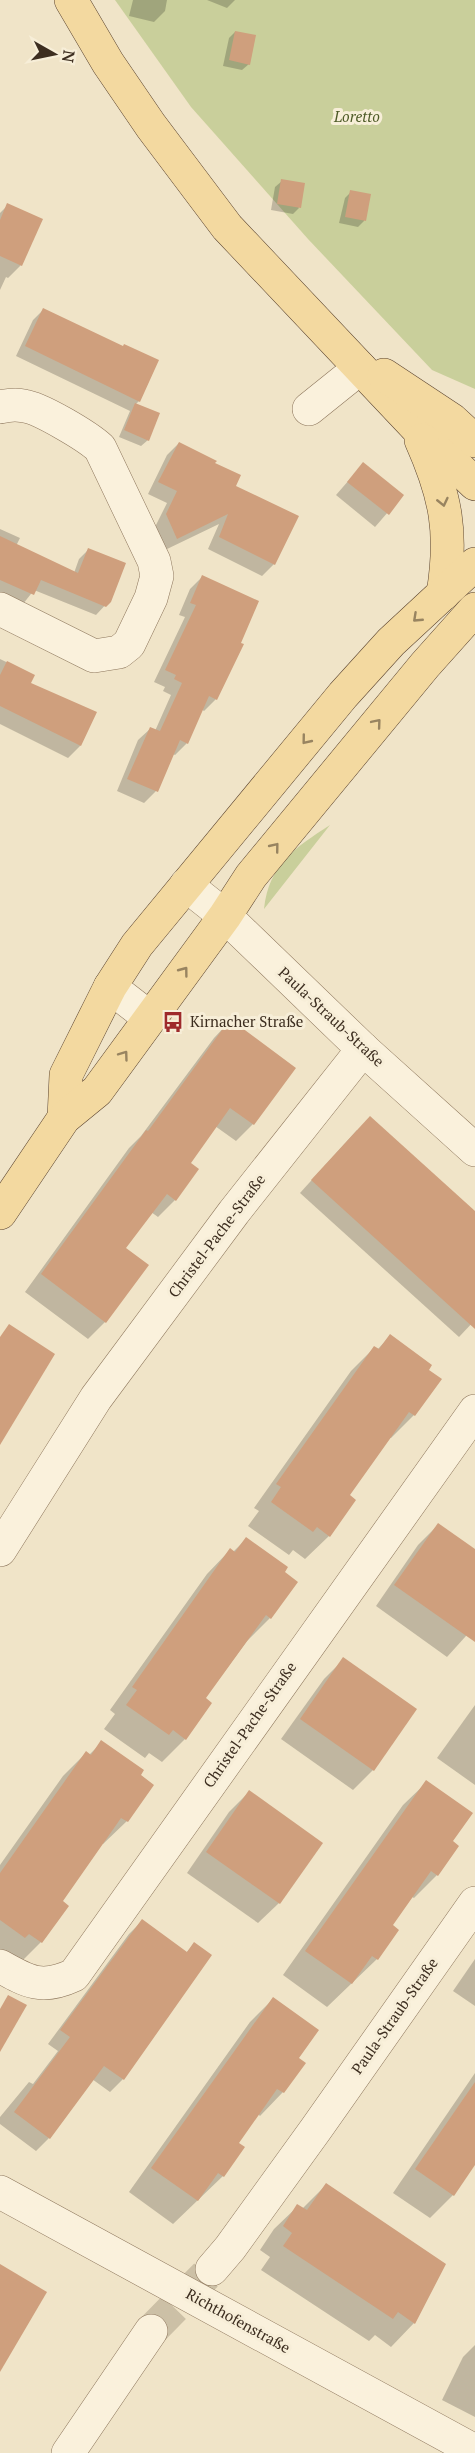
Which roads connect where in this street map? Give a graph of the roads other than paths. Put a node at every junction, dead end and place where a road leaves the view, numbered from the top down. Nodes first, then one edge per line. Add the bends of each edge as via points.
1 (70, 0) edge
2 (352, 359) junction
3 (0, 407) edge
4 (309, 409) dead end
5 (416, 427) junction
6 (467, 429) edge
7 (475, 484) edge
8 (475, 564) edge
9 (443, 594) junction
10 (0, 609) edge
11 (475, 609) edge
12 (475, 640) edge
13 (425, 665) junction
14 (186, 885) junction
15 (225, 916) junction
16 (110, 987) junction
17 (150, 1018) junction
18 (363, 1049) junction
19 (64, 1118) junction
20 (475, 1150) edge
21 (0, 1213) edge
22 (475, 1411) edge
23 (0, 1550) edge
24 (475, 1903) edge
25 (0, 1966) edge
26 (0, 2192) edge
27 (212, 2269) tunnel mouth
28 (151, 2331) tunnel mouth
29 (475, 2451) edge
30 (68, 2453) edge

1 - 2 main road via 151,126 227,227
2 - 4 street
2 - 5 main road
2 - 6 main road
3 - 10 street via 26,406 87,436 100,448 154,561 157,576 129,644 119,652 94,656
5 - 7 main road
5 -> 9 main road via 435,470 448,522
8 - 9 main road
9 -> 14 main road via 391,642 343,695
11 - 13 main road
12 - 13 main road
15 -> 13 main road via 250,876
14 - 15 street, Paula-Straub-Straße
14 - 16 main road via 137,945
17 -> 15 main road
15 - 18 street, Paula-Straub-Straße
16 - 17 street
16 - 19 main road via 66,1075
19 -> 17 main road via 97,1091
18 - 20 street, Paula-Straub-Straße
18 - 23 street, Christel-Pache-Straße via 234,1212 96,1398
19 - 21 main road
22 - 25 street, Christel-Pache-Straße via 74,1975 58,1983 44,1984 25,1980
24 - 27 street, Paula-Straub-Straße via 316,2130
26 - 29 street, Richthofenstraße
28 - 30 street

